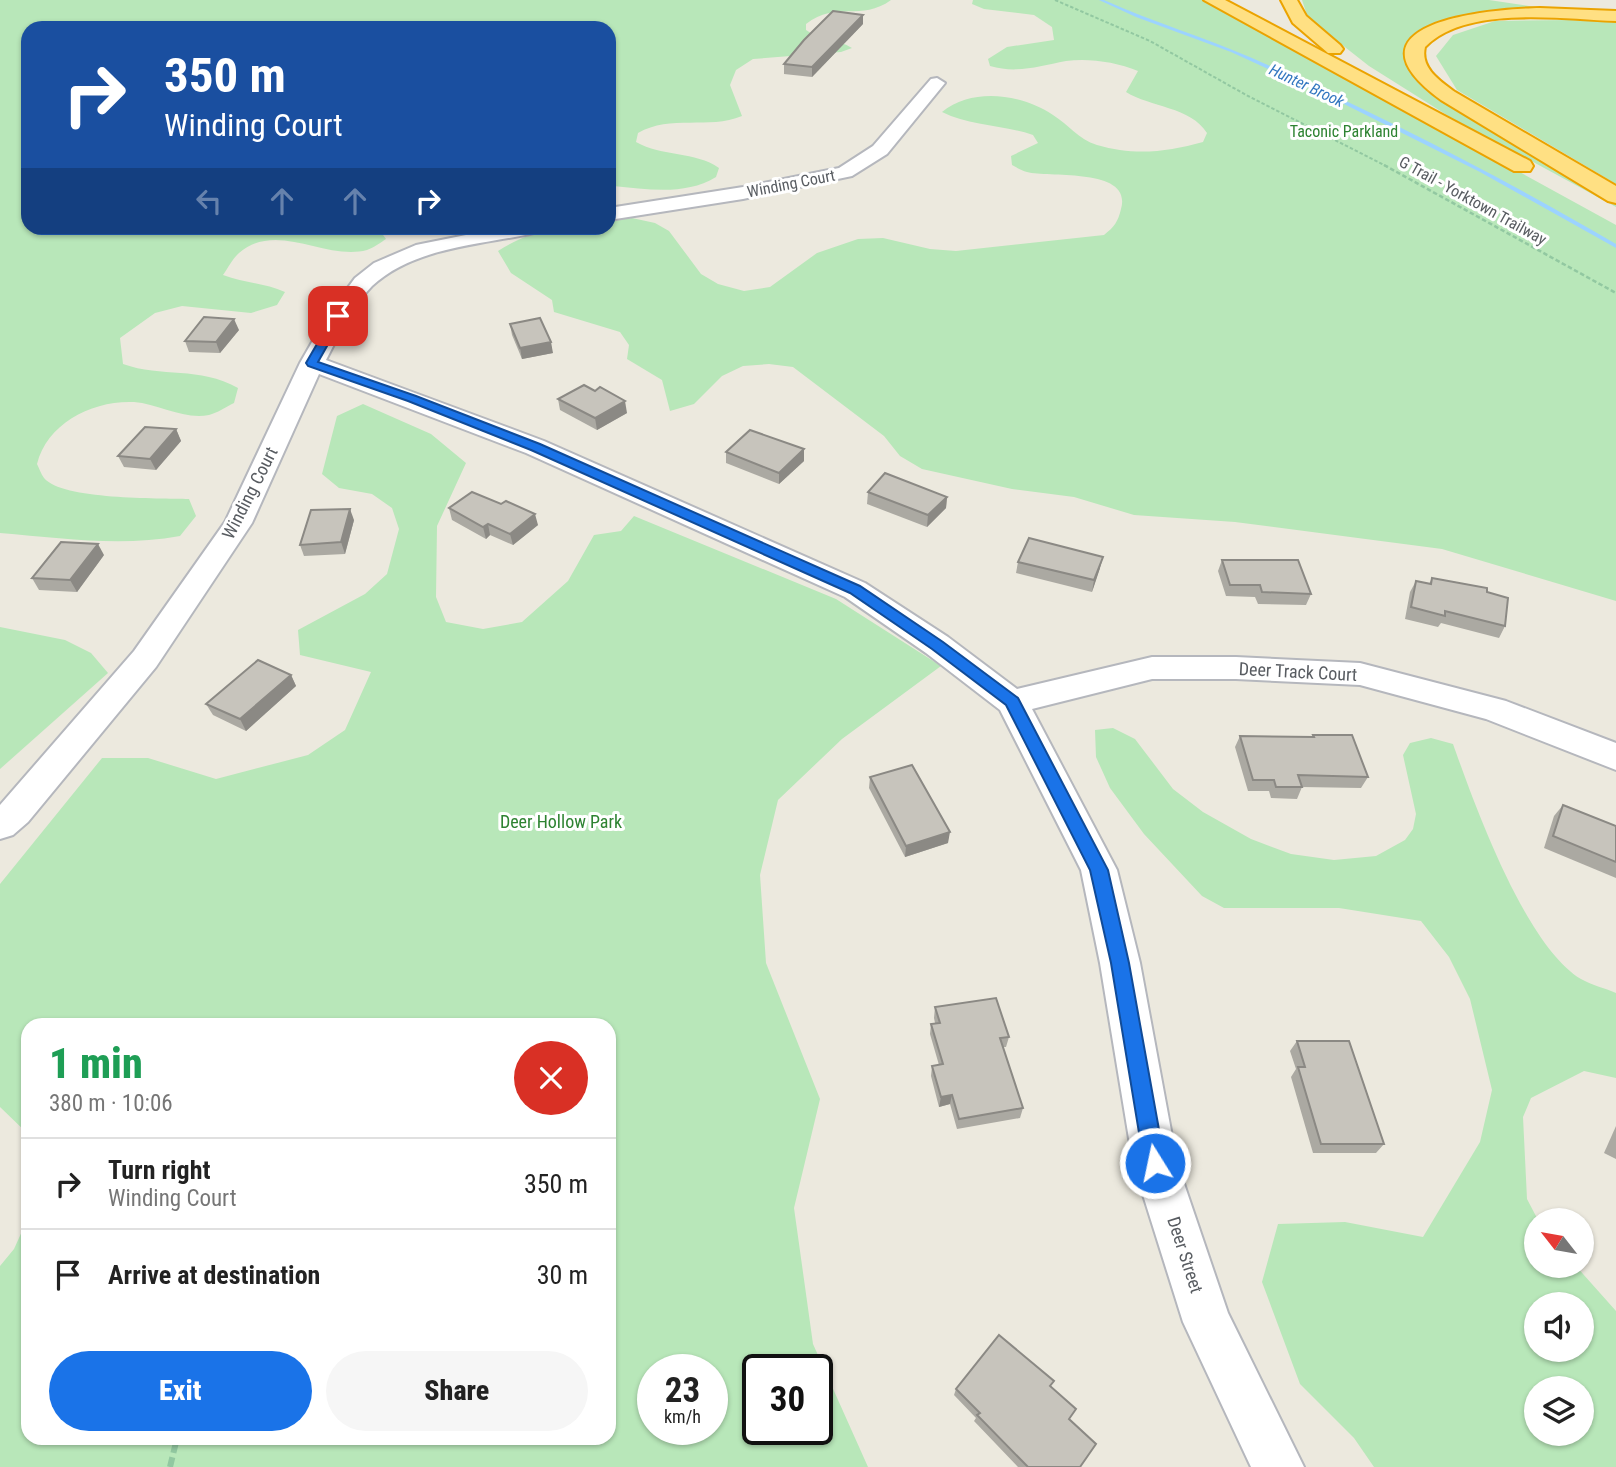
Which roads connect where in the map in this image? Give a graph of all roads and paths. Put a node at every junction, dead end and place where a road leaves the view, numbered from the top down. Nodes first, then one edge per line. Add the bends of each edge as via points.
1 (1055, 0) edge
2 (1212, 0) edge
3 (1289, 0) edge
4 (1525, 0) edge
5 (1616, 14) edge
6 (937, 83) dead end
7 (1531, 171) junction
8 (1616, 196) edge
9 (616, 214) edge
10 (1616, 217) edge
11 (494, 235) edge
12 (1616, 293) edge
13 (312, 363) junction
14 (1012, 702) junction
15 (1616, 757) edge
16 (0, 825) edge
17 (175, 1445) edge
18 (170, 1467) edge
19 (1278, 1467) edge

1 - 12 path, G Trail - Yorktown Trailway via 1150,41
2 - 7 highway
3 - 7 highway via 1299,19 1355,65
4 - 5 highway
5 - 8 highway via 1531,13 1469,19 1427,34 1414,56 1422,73 1448,95
6 - 9 street, Winding Court via 880,150 845,172
7 - 10 highway
11 - 13 street, Winding Court via 423,249 382,268 363,283 338,316
13 - 14 street, Deer Street via 535,447 855,590
13 - 16 street, Winding Court via 238,523 145,659
14 - 15 street, Deer Track Court via 1152,668 1360,674 1494,709
14 - 19 street, Deer Street via 1099,870 1155,1163 1207,1322
17 - 18 path

